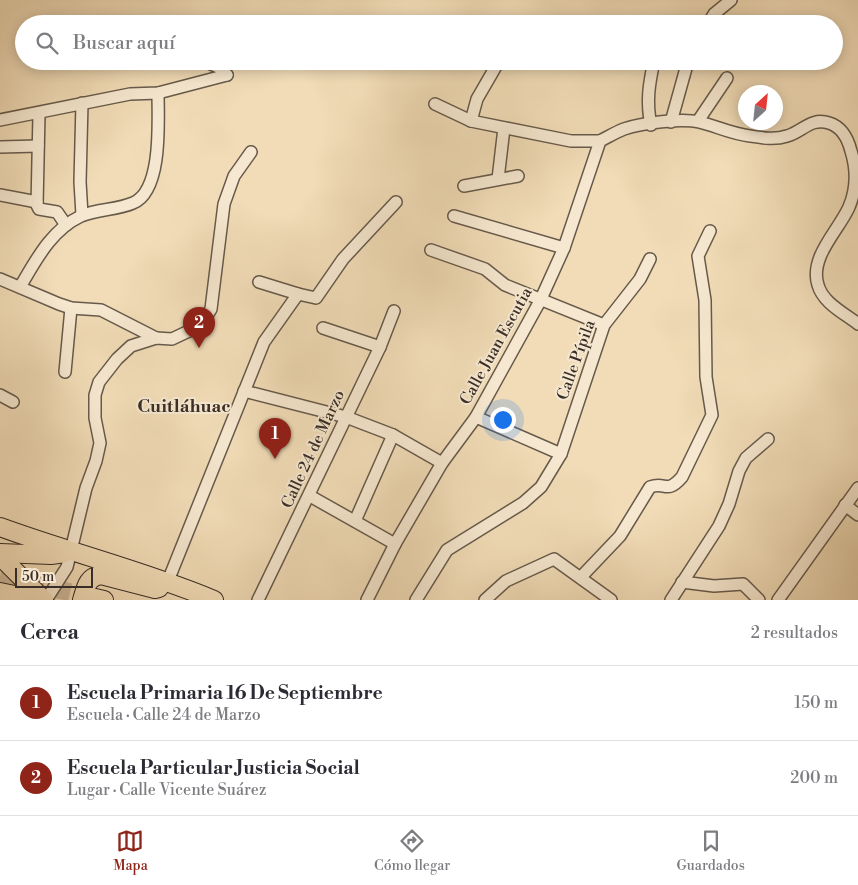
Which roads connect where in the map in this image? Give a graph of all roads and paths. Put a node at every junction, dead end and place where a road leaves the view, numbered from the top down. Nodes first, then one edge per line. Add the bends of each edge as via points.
1 (730, 0) edge
2 (713, 15) edge
3 (221, 70) edge
4 (494, 70) edge
5 (652, 70) edge
6 (685, 70) edge
7 (727, 78) dead end
8 (158, 93) junction
9 (82, 103) junction
10 (435, 104) dead end
11 (39, 114) junction
12 (0, 120) edge
13 (471, 121) junction
14 (671, 122) junction
15 (698, 122) junction
16 (651, 125) junction
17 (504, 128) junction
18 (600, 141) junction
19 (38, 146) junction
20 (0, 148) edge
21 (251, 152) dead end
22 (518, 176) dead end
23 (498, 179) junction
24 (464, 186) dead end
25 (0, 195) edge
26 (396, 202) dead end
27 (38, 205) junction
28 (82, 215) junction
29 (454, 216) dead end
30 (66, 225) junction
31 (710, 231) dead end
32 (564, 248) junction
33 (431, 250) dead end
34 (650, 259) dead end
35 (1, 282) edge
36 (260, 282) dead end
37 (20, 287) junction
38 (298, 294) junction
39 (540, 301) junction
40 (71, 308) junction
41 (394, 310) dead end
42 (858, 324) edge
43 (604, 325) junction
44 (323, 328) dead end
45 (156, 338) junction
46 (380, 347) junction
47 (65, 372) dead end
48 (244, 391) junction
49 (0, 395) edge
50 (13, 402) dead end
51 (346, 417) junction
52 (476, 417) junction
53 (393, 435) junction
54 (768, 439) dead end
55 (561, 454) junction
56 (442, 463) junction
57 (858, 488) edge
58 (310, 496) junction
59 (845, 504) junction
60 (858, 514) edge
61 (355, 521) junction
62 (0, 527) edge
63 (395, 544) junction
64 (70, 552) junction
65 (0, 555) edge
66 (581, 576) junction
67 (168, 580) junction
68 (682, 582) junction
69 (0, 592) edge
70 (92, 599) edge
71 (38, 600) edge
72 (45, 600) edge
73 (214, 600) edge
74 (258, 600) edge
75 (367, 600) edge
76 (416, 600) edge
77 (485, 600) edge
78 (611, 600) edge
79 (670, 600) edge
80 (759, 600) edge
81 (778, 600) edge

1 - 2 street
3 - 8 street via 227,75
4 - 13 street via 477,99
5 - 16 street via 647,106
6 - 14 street
7 - 15 street
8 - 9 street via 130,94
8 - 28 street via 158,157 148,188 140,199 132,203
9 - 11 street
9 - 28 street
10 - 13 street
11 - 12 street
11 - 19 street
13 - 17 street
14 - 15 street
14 - 16 street
15 - 42 street via 736,134 772,139 796,133 807,124 828,123 838,128 848,140 856,167 855,187 850,206 819,259 816,273 825,299
16 - 18 street via 624,129
17 - 18 street via 571,141
17 - 23 street
18 - 32 street, Calle Juan Escutia
19 - 20 street
19 - 27 street
21 - 45 street via 234,176 224,204 211,309 203,322 191,330 172,339
22 - 23 street
23 - 24 street
25 - 27 street
26 - 38 street via 343,259 316,298
27 - 30 street via 57,212
28 - 30 street
29 - 32 street
30 - 37 street via 43,248
31 - 66 street via 698,256 705,300 706,377 712,415 682,477 668,488 650,487 620,536
32 - 39 street, Calle Juan Escutia
33 - 39 street via 485,269 505,285
34 - 43 street, Calle Pípila via 640,279
35 - 37 street
36 - 38 street
37 - 40 street
38 - 48 street via 264,342
39 - 43 street
39 - 52 street, Calle Juan Escutia
40 - 45 street via 101,310
40 - 47 street
41 - 46 street, Calle 24 de Marzo
43 - 55 street, Calle Pípila
44 - 46 street
45 - 64 street via 131,346 99,382 95,395 95,418 100,443
46 - 51 street, Calle 24 de Marzo
48 - 51 street
48 - 67 street
49 - 50 street
51 - 53 street
51 - 58 street, Calle 24 de Marzo
52 - 55 street
52 - 56 street, Calle Juan Escutia
53 - 56 street
53 - 61 street
54 - 68 street via 746,458 719,526
55 - 76 street, Calle Pípila via 532,497 447,550
56 - 63 street, Calle Juan Escutia
57 - 59 street
58 - 61 street
58 - 74 street, Calle 24 de Marzo
59 - 60 street
59 - 81 street
61 - 63 street
62 - 64 main road
63 - 75 street, Calle Juan Escutia
64 - 65 main road
64 - 67 main road
64 - 72 street via 67,567
65 - 72 main road
66 - 77 street via 554,559 506,581
66 - 78 street
67 - 70 main road via 155,589 94,576 88,581
67 - 73 main road
68 - 79 street
68 - 80 street via 714,586 743,584
69 - 71 main road

